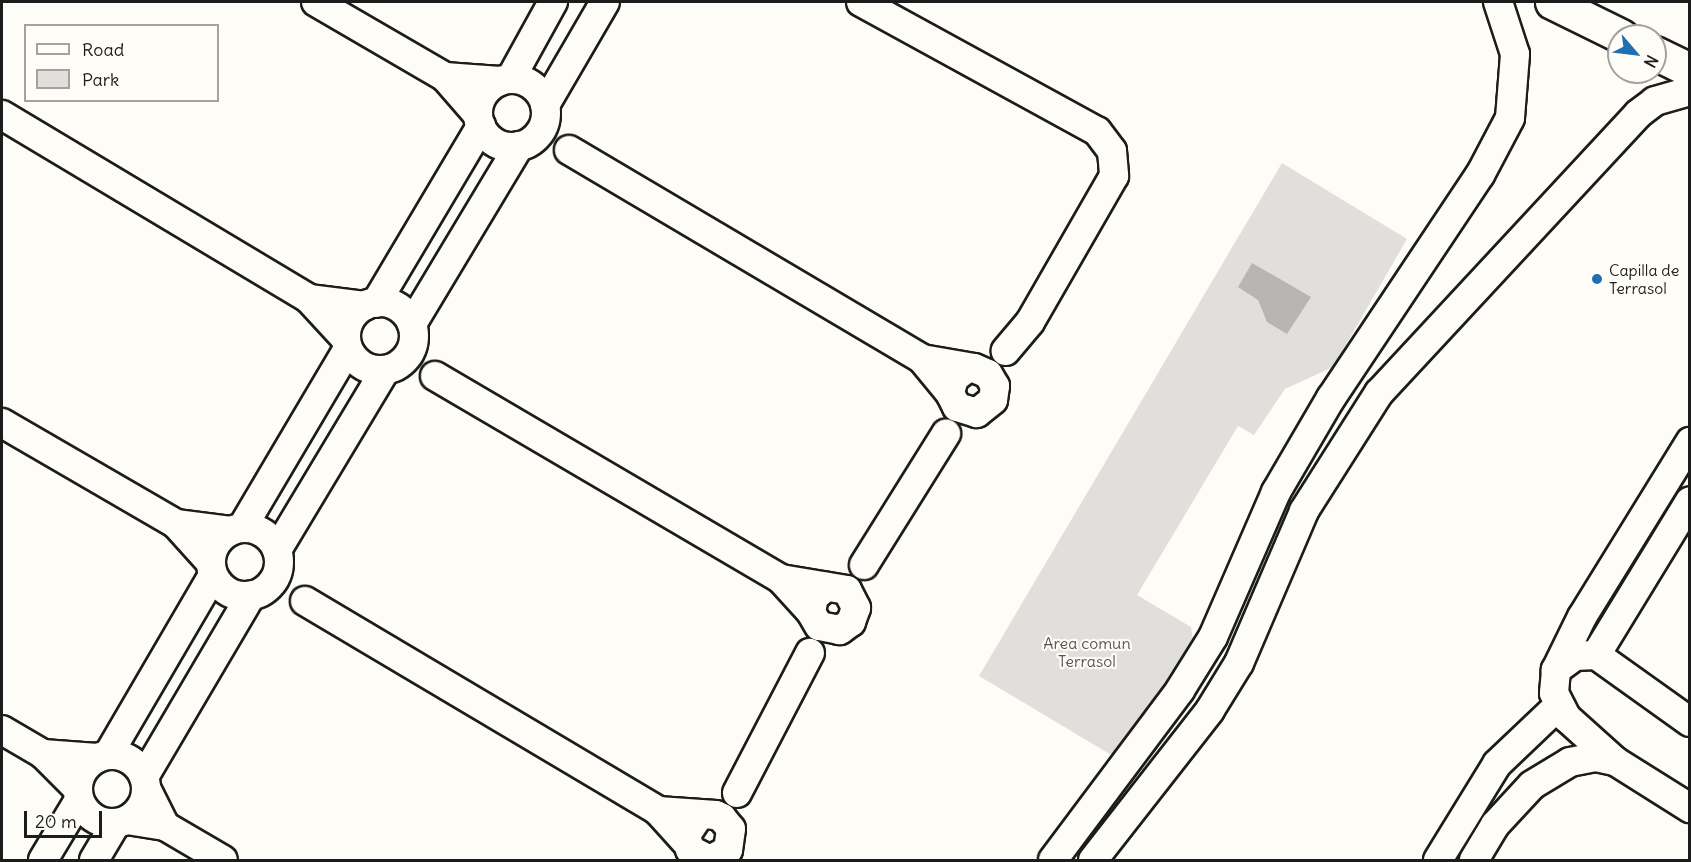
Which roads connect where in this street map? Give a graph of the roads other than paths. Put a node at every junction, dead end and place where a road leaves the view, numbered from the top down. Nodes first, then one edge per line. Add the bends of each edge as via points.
1 (316, 2) edge
2 (553, 2) edge
3 (605, 2) edge
4 (861, 2) edge
5 (1498, 2) edge
6 (1552, 2) edge
7 (1607, 29) edge
8 (1667, 59) edge
9 (1689, 70) edge
10 (445, 77) junction
11 (506, 79) junction
12 (1689, 91) edge
13 (546, 110) junction
14 (2, 115) edge
15 (479, 121) junction
16 (524, 144) junction
17 (569, 150) junction
18 (309, 299) junction
19 (370, 304) junction
20 (413, 330) junction
21 (347, 344) junction
22 (1006, 351) junction
23 (922, 359) junction
24 (390, 368) junction
25 (970, 368) junction
26 (435, 376) junction
27 (951, 397) junction
28 (1331, 398) junction
29 (990, 402) junction
30 (1361, 419) junction
31 (2, 423) edge
32 (946, 434) junction
33 (1689, 442) edge
34 (1689, 501) edge
35 (176, 524) junction
36 (237, 529) junction
37 (278, 555) junction
38 (864, 565) junction
39 (212, 569) junction
40 (781, 579) junction
41 (830, 586) junction
42 (257, 593) junction
43 (305, 601) junction
44 (812, 616) junction
45 (851, 618) junction
46 (810, 653) junction
47 (1596, 655) junction
48 (1556, 670) junction
49 (1558, 706) junction
50 (1689, 722) edge
51 (2, 730) edge
52 (43, 754) junction
53 (102, 757) junction
54 (1615, 760) junction
55 (145, 782) junction
56 (737, 793) junction
57 (79, 795) junction
58 (1689, 808) edge
59 (658, 811) junction
60 (703, 815) junction
61 (122, 822) junction
62 (165, 826) junction
63 (689, 851) edge
64 (724, 851) edge
65 (43, 861) edge
66 (94, 861) edge
67 (223, 861) edge
68 (1053, 861) edge
69 (1093, 861) edge
70 (1438, 861) edge
71 (1474, 861) edge

1 - 10 street
2 - 11 street
3 - 13 street
4 - 22 street via 1097,131 1112,151 1114,176 1030,322
5 - 28 street via 1515,54 1510,118 1434,249
6 - 7 highway
8 - 9 highway
10 - 11 street
10 - 15 street
11 - 13 street via 533,85
11 - 15 street via 482,96
12 - 30 street via 1655,101 1624,128 1460,311 1410,356
13 - 16 street
13 - 17 street
14 - 18 street
15 - 16 street via 496,143
15 - 19 street
16 - 17 street
16 - 20 street
17 - 23 street
18 - 19 street
18 - 21 street
19 - 20 street via 398,307
19 - 21 street via 350,320
20 - 24 street via 411,351
20 - 26 street
21 - 24 street via 363,366
21 - 36 street
22 - 25 street
22 - 29 street
23 - 25 street
23 - 27 street
24 - 26 street
24 - 37 street
25 - 27 street via 954,378
25 - 29 street via 992,379
26 - 40 street
27 - 29 street via 963,412
27 - 32 street
28 - 30 street
28 - 68 street via 1276,492 1213,637
29 - 32 street
30 - 69 street via 1304,511 1239,663 1210,710
31 - 35 street
32 - 38 street
33 - 48 street
34 - 47 street
35 - 36 street
35 - 39 street
36 - 37 street via 264,533
36 - 39 street via 217,543
37 - 42 street via 276,577
37 - 43 street
38 - 41 street
38 - 45 street
39 - 42 street via 229,592
39 - 53 street
40 - 41 street
40 - 44 street
41 - 44 street via 814,597
41 - 45 street via 847,590
42 - 43 street
42 - 55 street
43 - 59 street
44 - 45 street via 826,630
44 - 46 street
45 - 46 street
46 - 56 street
47 - 48 street via 1575,656
47 - 50 street
48 - 49 street
49 - 54 street
49 - 70 street via 1497,764
51 - 52 street
52 - 53 street
52 - 57 street
53 - 55 street via 130,759
53 - 57 street via 84,769
54 - 58 street
54 - 71 street via 1596,757 1570,762 1533,785 1502,818
55 - 61 street via 141,807
55 - 62 street
56 - 60 street
56 - 64 street
57 - 61 street via 94,818
57 - 65 street
59 - 60 street
59 - 63 street
60 - 63 street via 689,827
60 - 64 street via 722,818
61 - 62 street
61 - 66 street
62 - 67 street
63 - 64 street via 702,860

